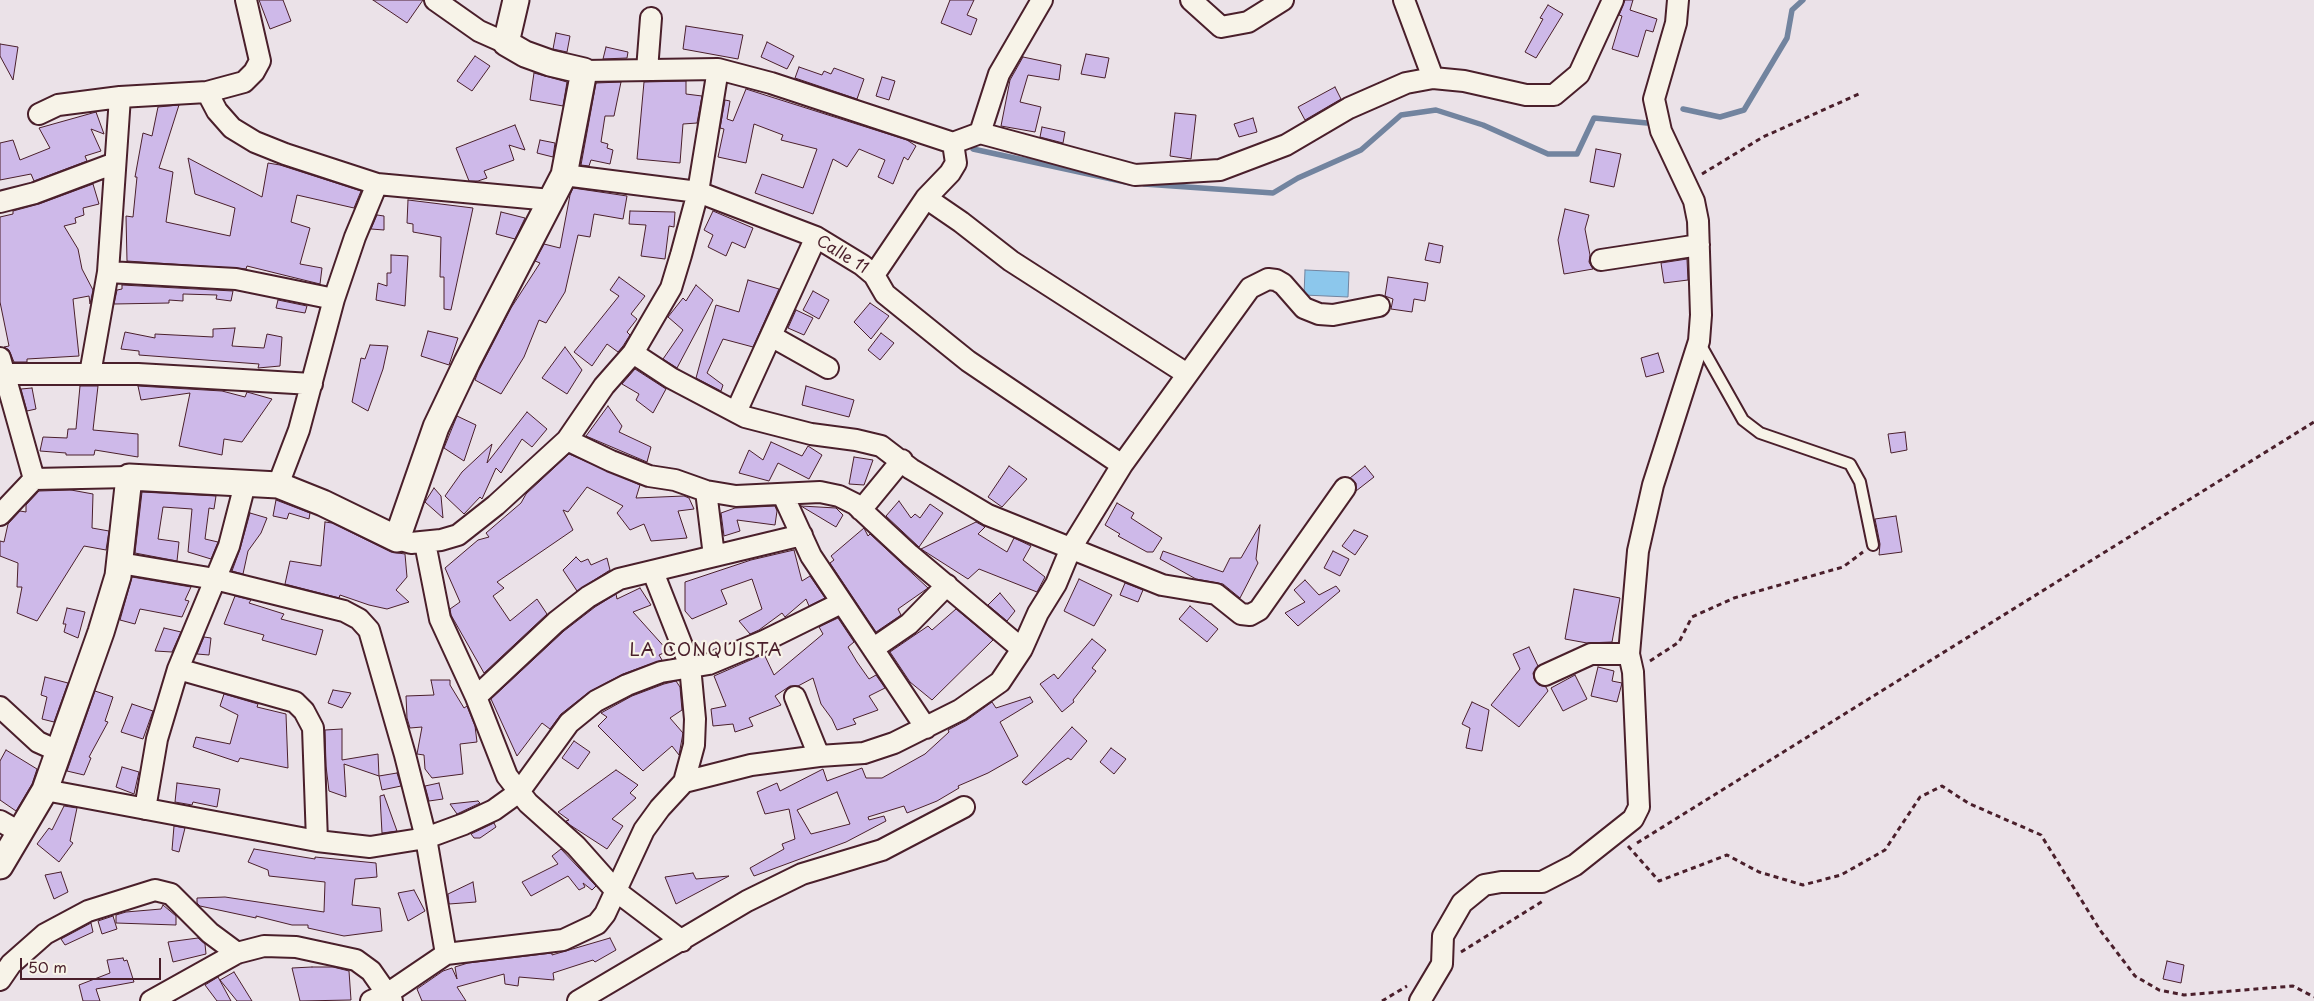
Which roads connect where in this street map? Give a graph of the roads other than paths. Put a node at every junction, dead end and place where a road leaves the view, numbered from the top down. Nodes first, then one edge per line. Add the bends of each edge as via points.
1 (246, 0) edge
2 (435, 0) edge
3 (516, 0) edge
4 (1042, 0) edge
5 (1191, 0) edge
6 (1283, 0) edge
7 (1404, 0) edge
8 (1613, 0) edge
9 (1678, 0) edge
10 (651, 18) dead end
11 (506, 43) junction
12 (718, 69) junction
13 (647, 70) junction
14 (584, 71) junction
15 (1434, 78) junction
16 (207, 92) junction
17 (120, 97) junction
18 (39, 114) dead end
19 (980, 133) junction
20 (953, 143) junction
21 (116, 162) junction
22 (564, 175) junction
23 (376, 184) junction
24 (698, 192) junction
25 (926, 198) junction
26 (551, 200) junction
27 (0, 202) edge
28 (816, 237) junction
29 (1699, 246) junction
30 (1602, 260) dead end
31 (108, 272) junction
32 (874, 276) junction
33 (334, 299) junction
34 (1379, 306) dead end
35 (771, 336) junction
36 (1699, 341) junction
37 (633, 353) junction
38 (2, 366) edge
39 (828, 368) dead end
40 (90, 374) junction
41 (1187, 374) junction
42 (312, 384) junction
43 (736, 412) junction
44 (567, 440) junction
45 (902, 460) junction
46 (1122, 465) junction
47 (129, 477) junction
48 (34, 479) junction
49 (245, 484) junction
50 (278, 485) junction
51 (1345, 488) dead end
52 (706, 491) junction
53 (782, 495) junction
54 (861, 510) junction
55 (0, 516) edge
56 (802, 535) junction
57 (397, 539) junction
58 (425, 543) junction
59 (1872, 545) road end
60 (1072, 548) junction
61 (714, 556) junction
62 (120, 563) junction
63 (652, 572) junction
64 (215, 579) junction
65 (947, 585) junction
66 (841, 603) junction
67 (874, 648) junction
68 (1022, 649) junction
69 (1631, 663) junction
70 (690, 666) junction
71 (178, 670) junction
72 (1545, 675) dead end
73 (476, 697) junction
74 (795, 697) dead end
75 (0, 707) edge
76 (926, 728) junction
77 (58, 751) junction
78 (819, 756) junction
79 (684, 782) junction
80 (45, 790) junction
81 (519, 792) junction
82 (964, 807) dead end
83 (145, 809) junction
84 (10, 827) edge
85 (426, 838) junction
86 (317, 841) junction
87 (0, 866) edge
88 (616, 891) junction
89 (682, 940) junction
90 (237, 953) junction
91 (446, 954) junction
92 (0, 980) edge
93 (383, 998) edge
94 (151, 1001) edge
95 (578, 1001) edge
96 (1420, 1001) edge

1 - 16 street via 260,61 244,82
2 - 11 street via 479,31
3 - 11 street
4 - 19 street via 998,74
5 - 6 street via 1221,27 1248,22
7 - 15 street
8 - 15 street via 1578,74 1554,95 1526,95 1464,81
9 - 29 street via 1676,23 1654,98 1660,131 1694,201
10 - 13 street
11 - 14 street via 550,63
12 - 13 street
12 - 20 street via 771,83
12 - 24 street
13 - 14 street
14 - 22 street
15 - 19 street via 1406,83 1368,99 1286,145 1220,170 1135,175
16 - 17 street
16 - 23 street via 217,112 232,128 255,142
17 - 18 street via 58,105
17 - 21 street
19 - 20 street
20 - 25 street via 956,163
21 - 27 street
21 - 31 street
22 - 24 street, Calle 11
22 - 26 street
23 - 26 street
23 - 33 street
24 - 28 street, Calle 11
24 - 37 street via 671,288
25 - 32 street
25 - 41 street via 1011,261
26 - 57 street via 436,426
28 - 32 street, Calle 11
28 - 35 street
29 - 30 street
29 - 36 street
31 - 33 street via 236,279
31 - 40 street
32 - 46 street, Calle 11 via 885,294 968,361
33 - 42 street
34 - 41 street via 1333,315 1319,314 1304,308 1283,284 1268,278 1243,295
35 - 39 street
35 - 43 street
36 - 59 lane via 1744,420 1760,433 1850,464 1860,482
36 - 69 street via 1653,486 1638,551
37 - 43 street via 671,378
37 - 44 street via 604,386
38 - 40 street
38 - 48 street
40 - 42 street
41 - 46 street
42 - 50 street
43 - 45 street via 811,434 881,446
44 - 52 street via 649,476 675,480
44 - 58 street via 496,505 458,534
45 - 54 street
45 - 60 street via 911,469 988,515
46 - 60 street
47 - 48 street
47 - 49 street
47 - 62 street
48 - 55 street
49 - 50 street
49 - 64 street via 229,546
50 - 57 street
51 - 60 street via 1259,610 1250,615 1241,614 1216,594 1170,588
52 - 53 street via 736,496
52 - 61 street
53 - 54 street via 820,492 839,496
53 - 56 street
54 - 65 street
56 - 61 street
56 - 66 street via 811,556
57 - 58 street
58 - 73 street via 440,619
60 - 68 street
61 - 63 street
62 - 64 street
62 - 77 street via 101,632
63 - 70 street
63 - 73 street via 620,579 588,597 556,622
64 - 71 street
64 - 85 street via 344,611 359,619 369,630
65 - 67 street via 909,624
65 - 68 street
66 - 67 street
66 - 70 street via 709,664
67 - 76 street
68 - 76 street via 1000,682 960,710
69 - 72 street via 1591,654
69 - 96 street via 1639,807 1633,820 1575,865 1542,882 1484,885 1462,903 1443,936 1442,964
70 - 79 street via 694,745
70 - 81 street via 661,672 596,701 569,723
71 - 83 street via 157,739
71 - 86 street via 295,702 304,711 313,728
73 - 81 street via 507,776
74 - 78 street
75 - 77 street via 38,742
76 - 78 street via 864,753
77 - 80 street
78 - 79 street via 751,765
79 - 88 street via 644,830
80 - 83 street
80 - 84 street
81 - 85 street via 494,810
81 - 88 street via 576,846
82 - 89 street via 882,850 802,874 747,901
83 - 86 street
84 - 87 street
85 - 86 street via 370,848
85 - 91 street
88 - 89 street
88 - 91 street via 606,914 596,924 564,940
89 - 95 street
90 - 92 street via 210,933 171,894 155,890 88,910 45,934 11,964
90 - 93 street via 264,946 296,947 356,960 371,971
90 - 94 street
91 - 93 street

